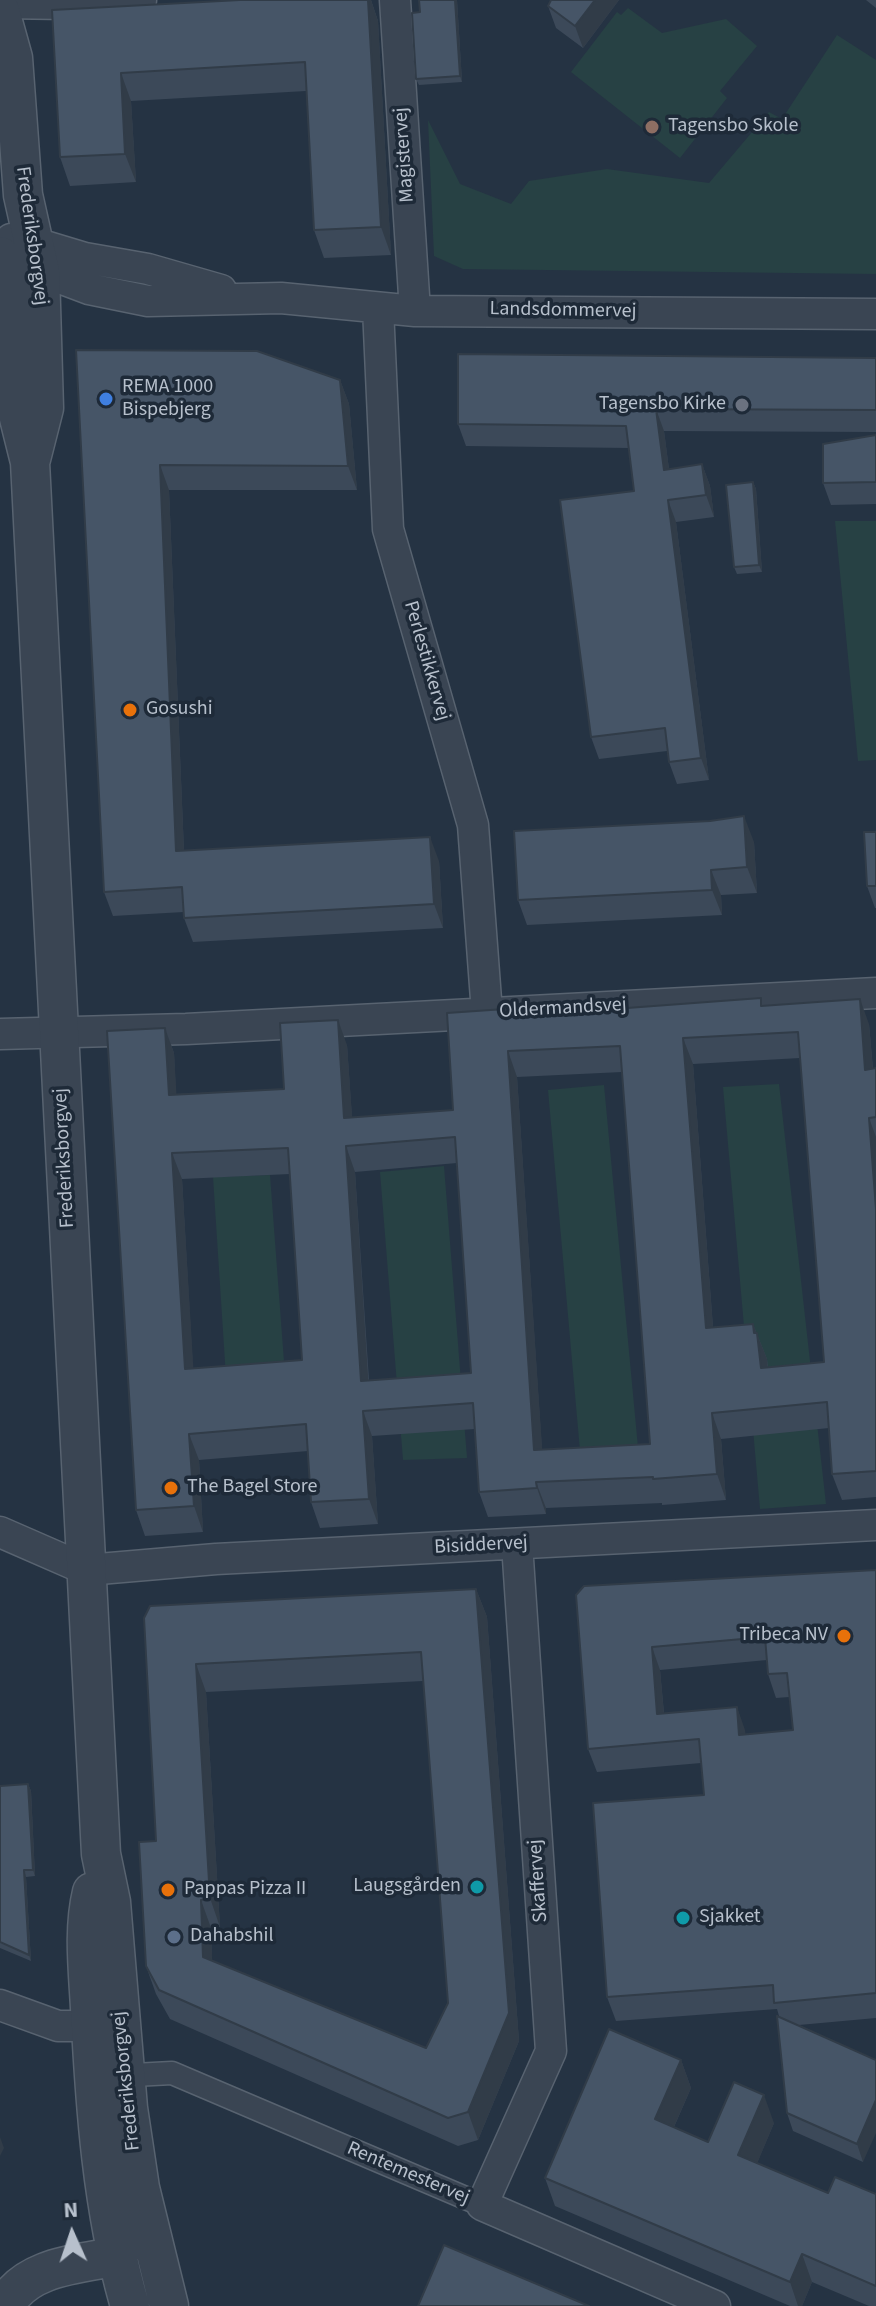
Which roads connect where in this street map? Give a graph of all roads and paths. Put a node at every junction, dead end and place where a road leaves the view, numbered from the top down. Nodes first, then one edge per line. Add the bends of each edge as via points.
1 (141, 0) edge
2 (395, 0) edge
3 (0, 3) edge
4 (0, 11) edge
5 (15, 256) edge
6 (378, 308) junction
7 (415, 311) junction
8 (876, 314) edge
9 (876, 993) edge
10 (487, 1013) junction
11 (0, 1034) edge
12 (59, 1034) junction
13 (876, 1525) edge
14 (0, 1532) edge
15 (517, 1544) junction
16 (87, 1570) junction
17 (0, 2005) edge
18 (106, 2027) junction
19 (109, 2077) junction
20 (482, 2205) junction
21 (119, 2256) junction
22 (5, 2306) edge
23 (130, 2306) edge
24 (169, 2306) edge
25 (715, 2306) edge

1 - 3 street
2 - 7 street, Magistervej
4 - 5 street, Frederiksborgvej via 13,58 23,195
5 - 6 street, Landsdommervej via 89,289 148,301 281,298
5 - 12 street, Frederiksborgvej via 10,302 17,410 30,462
6 - 7 street, Landsdommervej
6 - 10 street, Perlestikkervej via 388,529 473,825
7 - 8 street, Landsdommervej
9 - 10 street, Oldermandsvej
10 - 12 street, Oldermandsvej
11 - 12 street, Oldermandsvej
12 - 16 street, Frederiksborgvej
13 - 15 street, Bisiddervej
14 - 16 street
15 - 16 street, Bisiddervej
15 - 20 street, Skaffervej via 551,2051
16 - 18 street, Frederiksborgvej via 101,1854 111,1902
17 - 18 street via 58,2026
18 - 19 street, Frederiksborgvej
19 - 20 street, Rentemestervej via 172,2073
19 - 21 street, Frederiksborgvej via 105,2189
19 - 24 street, Frederiksborgvej
20 - 25 street, Rentemestervej
21 - 22 street via 24,2281
21 - 23 street, Frederiksborgvej

